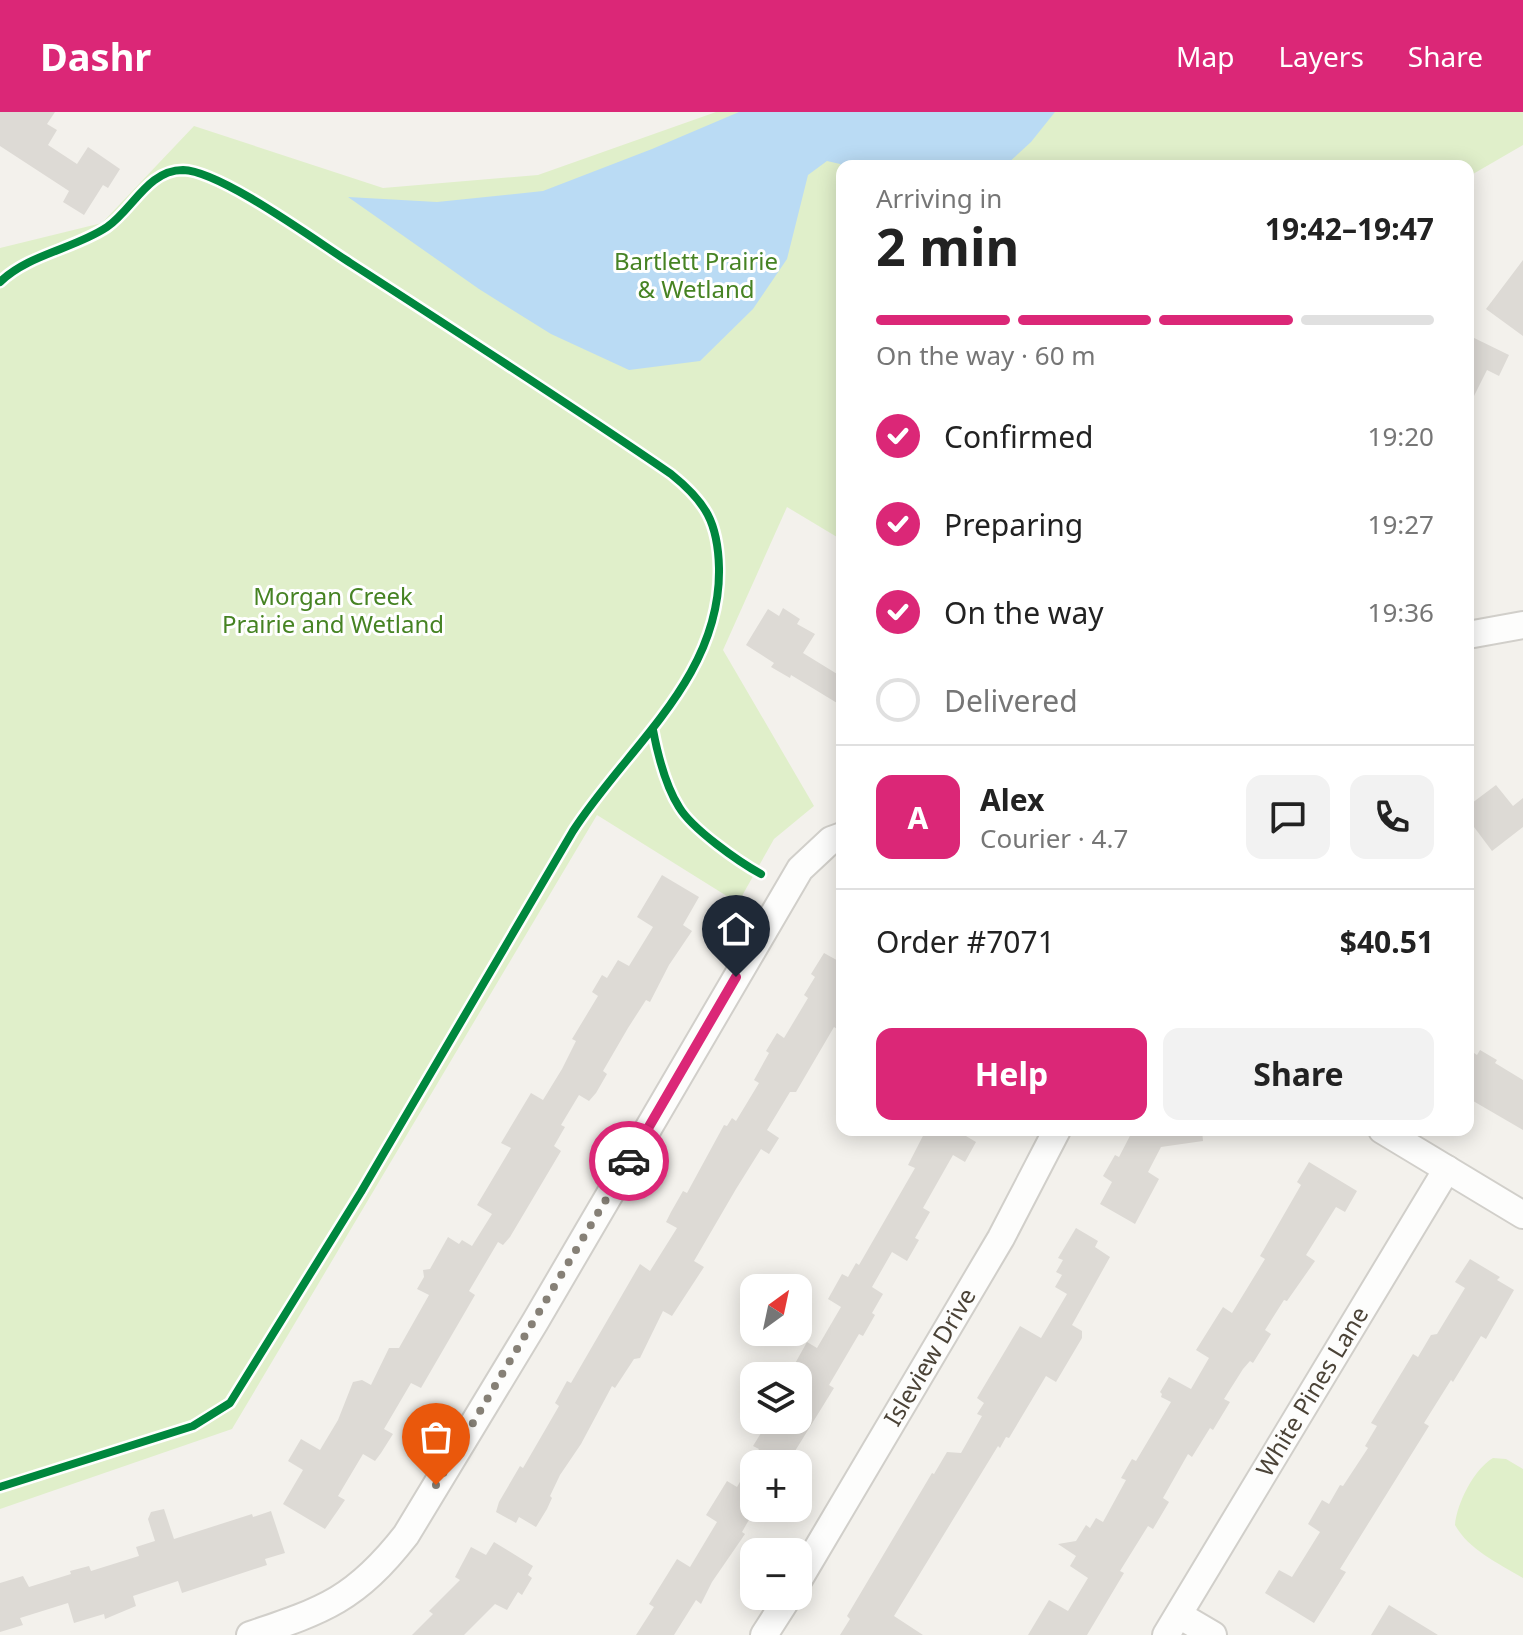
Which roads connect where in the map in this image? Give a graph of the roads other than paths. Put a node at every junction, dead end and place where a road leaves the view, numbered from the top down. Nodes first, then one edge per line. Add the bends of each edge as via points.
1 (1523, 625) edge
2 (1474, 634) edge
3 (836, 838) edge
4 (1054, 1136) edge
5 (1392, 1136) edge
6 (1447, 1169) junction
7 (1523, 1215) edge
8 (812, 1557) edge
9 (780, 1610) edge
10 (1172, 1625) edge
11 (250, 1635) edge
12 (764, 1635) edge
13 (1213, 1635) edge

1 - 2 street
3 - 11 street via 800,869 406,1535 381,1567 338,1601
4 - 8 street, Isleview Drive via 1001,1238
5 - 6 street
6 - 7 street
6 - 10 street, White Pines Lane
9 - 12 street
10 - 13 street

